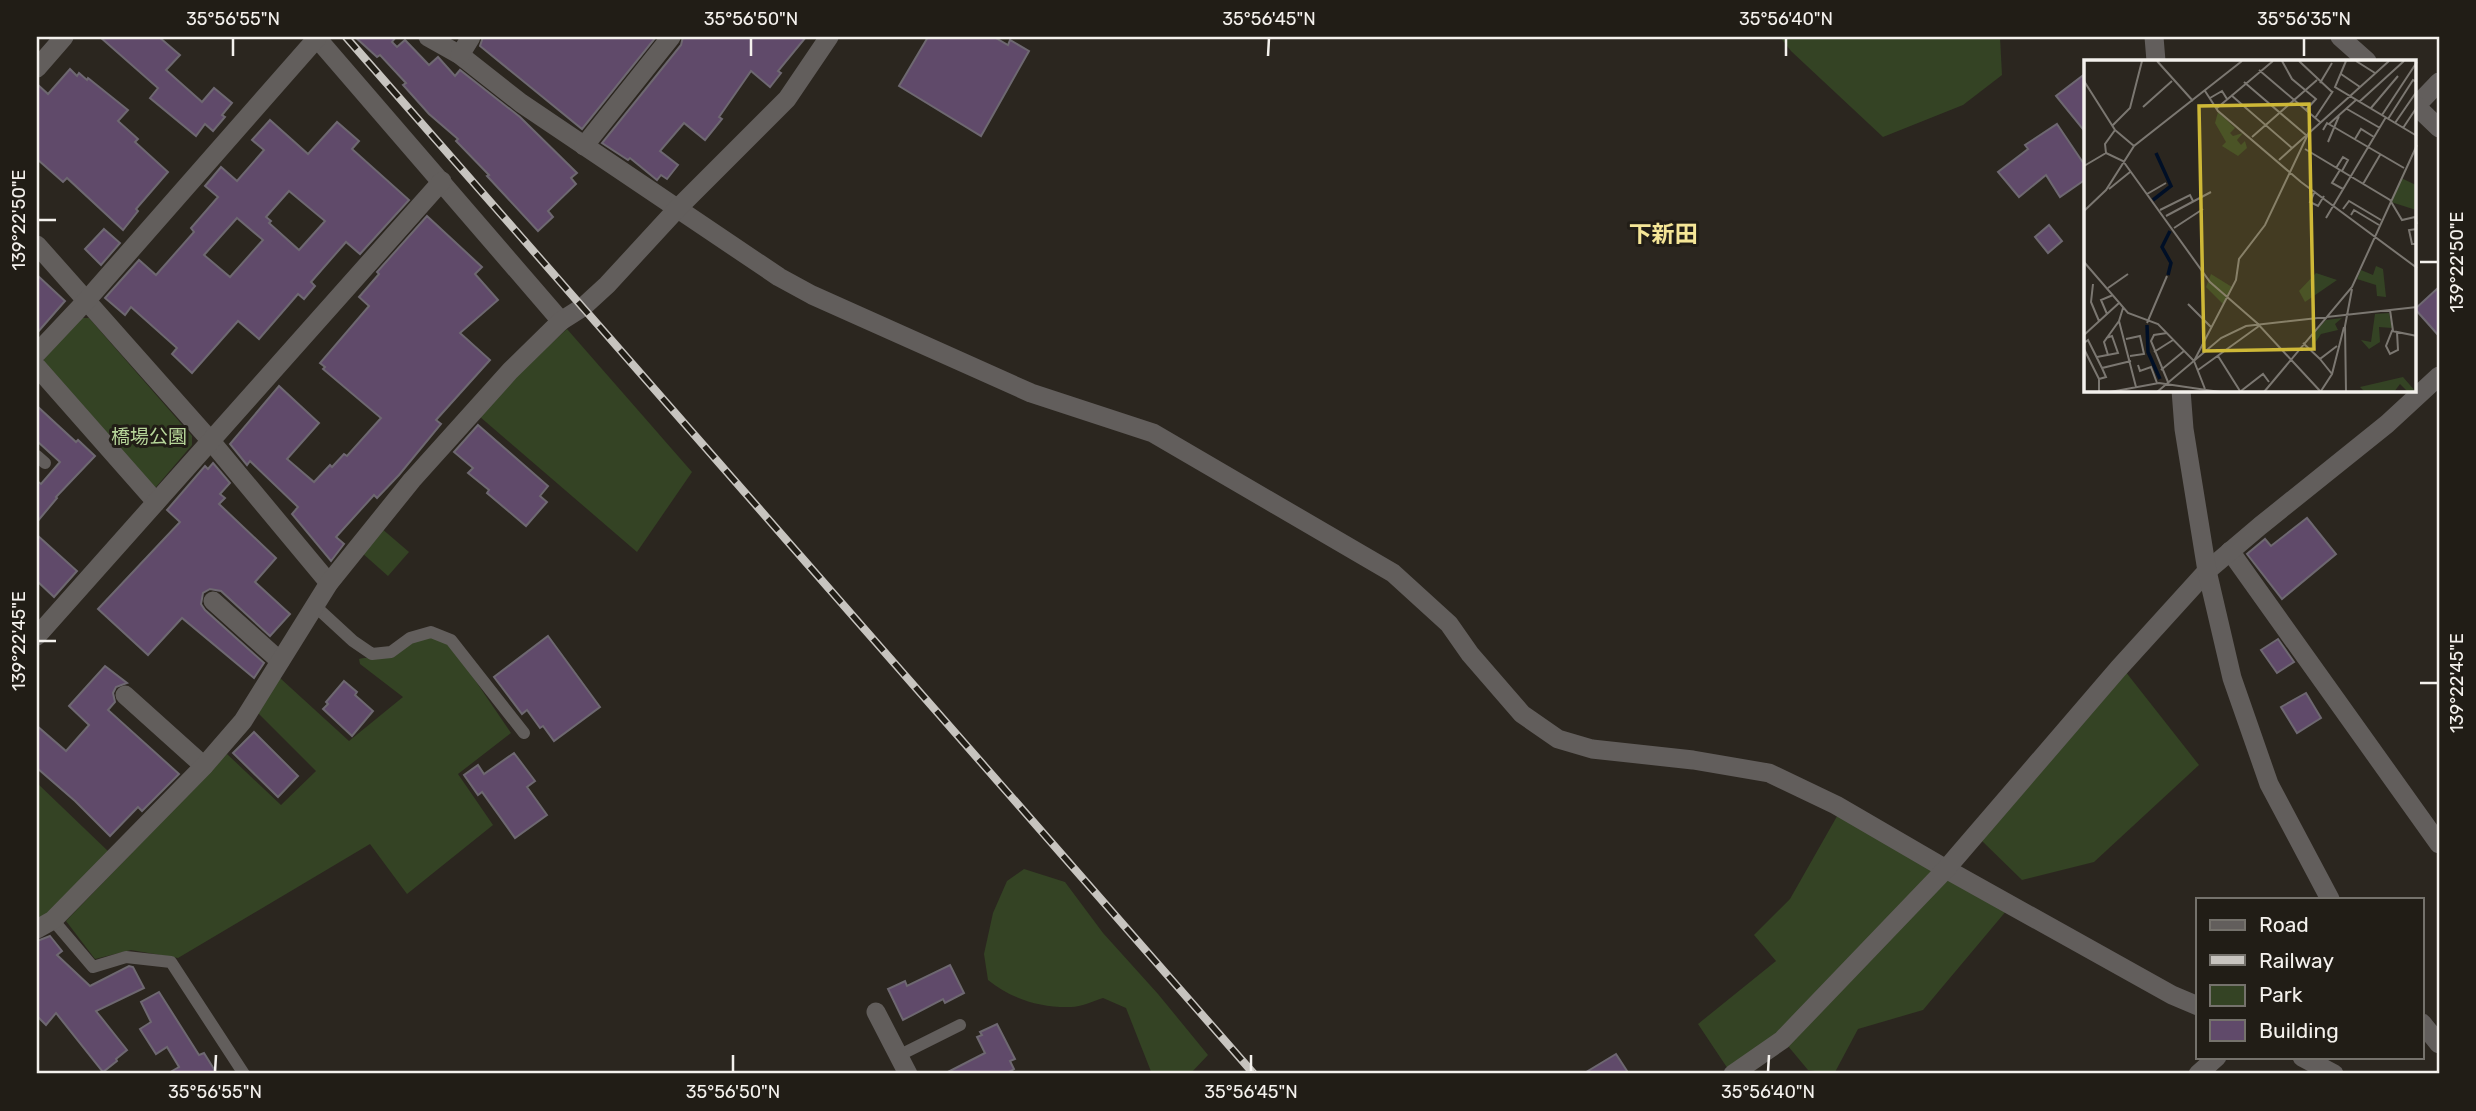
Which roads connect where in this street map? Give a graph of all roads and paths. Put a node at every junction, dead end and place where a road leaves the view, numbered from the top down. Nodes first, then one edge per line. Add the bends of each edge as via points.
1 (64, 37) edge
2 (317, 37) edge
3 (428, 37) edge
4 (471, 37) edge
5 (671, 37) edge
6 (829, 37) edge
7 (2154, 37) edge
8 (2340, 37) edge
9 (460, 55) junction
10 (2156, 60) edge
11 (2366, 60) edge
12 (37, 68) edge
13 (2439, 82) edge
14 (2416, 104) edge
15 (2416, 106) edge
16 (2439, 128) edge
17 (584, 146) junction
18 (442, 181) junction
19 (677, 209) junction
20 (37, 245) edge
21 (86, 301) junction
22 (561, 321) junction
23 (37, 353) edge
24 (37, 367) edge
25 (2439, 376) edge
26 (2181, 392) edge
27 (210, 440) junction
28 (156, 502) junction
29 (2230, 551) junction
30 (2207, 571) junction
31 (329, 583) junction
32 (213, 601) dead end
33 (315, 606) junction
34 (37, 636) edge
35 (280, 661) junction
36 (125, 695) dead end
37 (524, 733) dead end
38 (204, 766) junction
39 (2439, 845) edge
40 (1946, 869) junction
41 (2329, 898) edge
42 (45, 925) edge
43 (2196, 1005) edge
44 (876, 1012) dead end
45 (960, 1025) dead end
46 (2424, 1025) edge
47 (2439, 1044) edge
48 (898, 1056) junction
49 (2216, 1058) edge
50 (2304, 1058) edge
51 (244, 1074) edge
52 (908, 1074) edge
53 (1733, 1074) edge
54 (2198, 1074) edge
55 (2334, 1074) edge

1 - 12 street
2 - 18 street
2 - 21 street
3 - 9 street
4 - 9 street
5 - 17 street
6 - 19 street via 786,99
7 - 10 street
8 - 11 street
9 - 17 street
13 - 14 street
15 - 16 street
17 - 19 street
18 - 22 street
18 - 27 street
19 - 22 street via 607,285
19 - 40 street via 812,295 1031,393 1153,433 1393,573 1449,624 1522,714 1558,739 1592,749 1769,773 1836,805
20 - 21 street
21 - 23 street
21 - 27 street
22 - 31 street via 412,480
24 - 28 street
25 - 29 street
26 - 30 street
27 - 28 street
27 - 31 street
28 - 34 street
29 - 30 street
29 - 39 street
30 - 40 street
30 - 41 street via 2232,678 2269,784
31 - 33 street
32 - 35 street
33 - 35 street
33 - 37 lane via 372,654 391,652 410,638 431,632 451,640
35 - 38 street via 243,721
36 - 38 street
38 - 42 street
40 - 43 street
40 - 53 street via 1782,1040
42 - 51 lane via 93,967 126,957 171,961
44 - 48 street
45 - 48 lane
46 - 47 street
48 - 52 street
49 - 54 street
50 - 55 street

